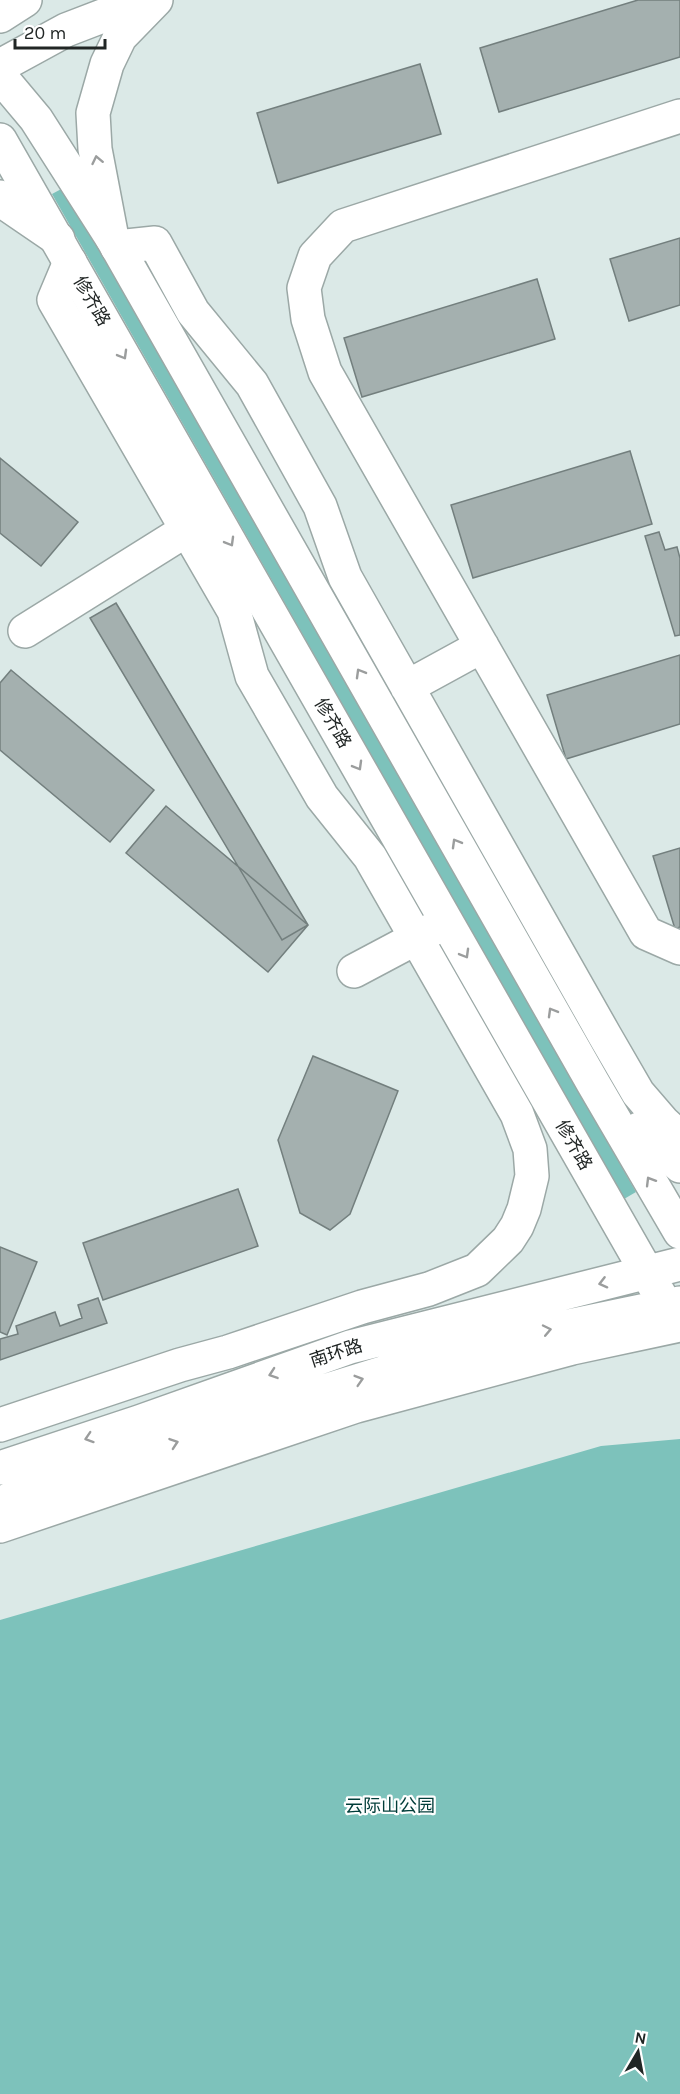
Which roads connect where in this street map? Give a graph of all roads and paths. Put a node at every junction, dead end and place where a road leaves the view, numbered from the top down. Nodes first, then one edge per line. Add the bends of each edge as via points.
1 (25, 0) edge
2 (144, 0) edge
3 (156, 0) edge
4 (0, 16) edge
5 (0, 66) edge
6 (0, 76) edge
7 (680, 116) edge
8 (0, 140) edge
9 (0, 197) edge
10 (115, 243) junction
11 (64, 251) junction
12 (200, 522) junction
13 (25, 631) dead end
14 (482, 646) junction
15 (407, 687) junction
16 (447, 922) junction
17 (417, 938) junction
18 (680, 948) edge
19 (354, 971) dead end
20 (520, 1049) junction
21 (593, 1083) junction
22 (680, 1138) edge
23 (680, 1166) edge
24 (680, 1232) edge
25 (680, 1264) edge
26 (647, 1272) junction
27 (675, 1311) edge
28 (423, 1328) junction
29 (0, 1425) edge
30 (0, 1468) edge
31 (0, 1503) edge
32 (0, 1526) edge

1 - 4 street
2 - 5 street via 66,30
10 -> 3 street via 95,149 93,113 106,64 120,37
6 - 10 street via 36,119
7 - 14 street via 342,226 315,256 304,288 308,319 325,372
8 - 11 street, 修齐路
9 - 11 street
10 - 15 street via 154,243 194,312 252,384 320,506 345,577
21 -> 10 street
11 - 12 street, 修齐路
12 - 13 street
12 -> 16 street, 修齐路
12 - 17 street via 234,611 252,676 322,797 370,857
14 - 15 street
14 - 18 street via 646,933
15 - 22 street via 638,1093
16 - 17 street
16 -> 20 street, 修齐路
17 - 19 street
17 - 29 street via 517,1114 530,1149 532,1176 524,1209 508,1240 477,1270 429,1289 362,1307
20 - 26 street, 修齐路
20 - 28 street via 553,1160 552,1191 538,1234 512,1268
21 - 23 street
24 -> 21 street
25 - 26 street, 南环路
26 - 27 street, 修齐路
26 -> 28 street, 南环路
31 -> 27 street, 南环路 via 305,1397 463,1348
27 - 32 street via 572,1348 356,1406
28 -> 30 street, 南环路 via 350,1347

